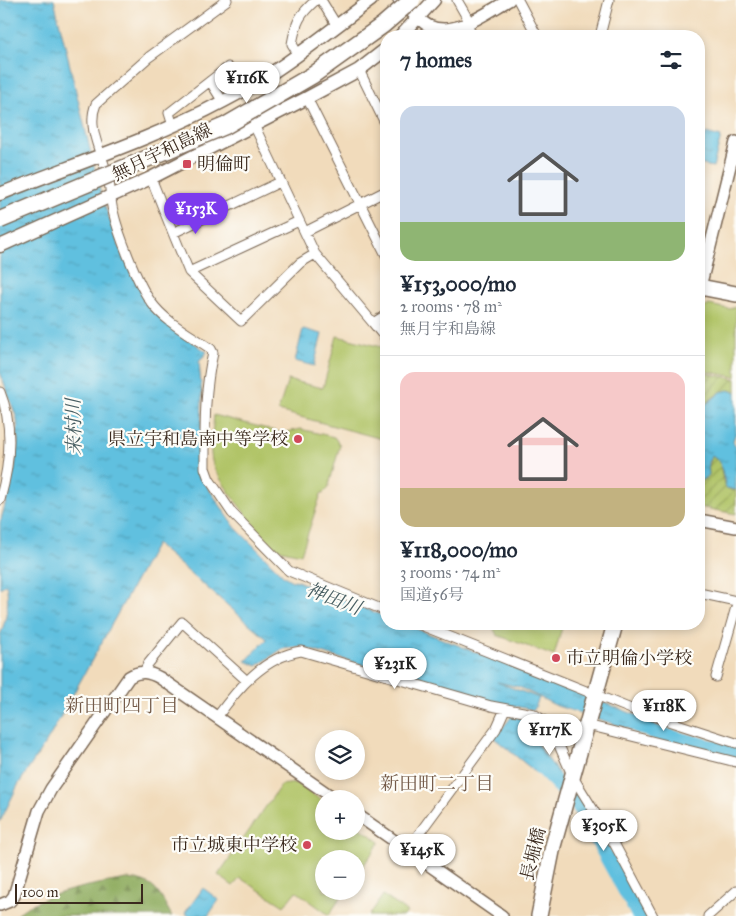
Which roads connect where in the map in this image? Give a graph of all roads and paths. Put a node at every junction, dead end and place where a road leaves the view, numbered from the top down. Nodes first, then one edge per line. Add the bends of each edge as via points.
1 (227, 0) edge
2 (316, 0) edge
3 (321, 0) edge
4 (371, 0) edge
5 (399, 0) edge
6 (412, 0) edge
7 (434, 0) edge
8 (457, 0) edge
9 (509, 0) edge
10 (518, 0) edge
11 (610, 0) edge
12 (419, 17) junction
13 (468, 22) junction
14 (337, 26) junction
15 (407, 30) edge
16 (436, 30) edge
17 (449, 30) edge
18 (471, 30) edge
19 (534, 30) edge
20 (602, 30) edge
21 (298, 54) junction
22 (380, 54) edge
23 (228, 67) dead end
24 (358, 70) junction
25 (210, 81) junction
26 (307, 98) junction
27 (224, 102) junction
28 (380, 113) edge
29 (254, 125) junction
30 (173, 126) junction
31 (736, 142) edge
32 (98, 155) junction
33 (151, 178) junction
34 (280, 182) junction
35 (0, 194) edge
36 (380, 194) edge
37 (109, 198) junction
38 (360, 204) junction
39 (0, 220) edge
40 (299, 221) junction
41 (172, 232) junction
42 (305, 232) junction
43 (380, 243) edge
44 (0, 246) edge
45 (315, 254) junction
46 (705, 264) edge
47 (189, 272) junction
48 (705, 289) edge
49 (736, 294) edge
50 (380, 318) edge
51 (373, 322) junction
52 (380, 331) edge
53 (0, 392) edge
54 (0, 500) edge
55 (705, 521) edge
56 (736, 527) edge
57 (705, 593) edge
58 (736, 601) edge
59 (736, 607) edge
60 (380, 609) edge
61 (433, 630) edge
62 (614, 630) edge
63 (144, 672) junction
64 (716, 677) dead end
65 (247, 681) junction
66 (595, 696) junction
67 (505, 709) junction
68 (216, 717) junction
69 (587, 725) junction
70 (554, 727) junction
71 (736, 743) edge
72 (736, 762) edge
73 (572, 781) junction
74 (322, 790) edge
75 (365, 820) edge
76 (408, 850) junction
77 (736, 891) edge
78 (0, 905) edge
79 (647, 906) junction
80 (502, 916) edge
81 (539, 916) edge
82 (646, 916) edge
83 (653, 916) edge
84 (708, 916) edge

1 - 32 street via 149,57 96,104 92,113
2 - 21 street via 300,13 292,44
3 - 14 street
4 - 14 main road, 無月宇和島線
5 - 12 street
6 - 39 highway, bridge via 334,61 247,114 194,140
7 - 12 main road
8 - 13 street
9 - 13 street
10 - 19 street
11 - 20 street
12 - 15 main road
12 - 16 street
13 - 17 street
13 - 18 street
14 - 21 main road, 無月宇和島線
21 - 27 main road, 無月宇和島線
22 - 24 main road, 無月宇和島線
23 - 25 street
24 - 26 main road, 無月宇和島線
24 - 28 street
25 - 27 street
25 - 30 street via 169,113
26 - 29 main road, 無月宇和島線
26 - 38 street
27 - 30 main road, 無月宇和島線
29 - 33 main road, 無月宇和島線
29 - 34 street
30 - 32 main road, 無月宇和島線
31 - 46 street
32 - 35 main road, 無月宇和島線
32 - 37 street
33 - 37 main road, 無月宇和島線
33 - 41 street
34 - 40 street
34 - 41 street
36 - 38 street
37 - 44 main road, 無月宇和島線
37 - 60 street via 127,251 150,301 158,311 211,348 213,353 206,401 205,468 208,479 232,513 289,571
38 - 42 street
38 - 43 street
40 - 42 street
40 - 47 street
41 - 47 street
42 - 45 street
45 - 47 street via 300,263 241,321
45 - 51 street
48 - 49 highway
50 - 51 street
51 - 52 street
53 - 54 street via 10,426
55 - 56 street
57 - 58 street
59 - 64 street
61 - 66 street
62 - 66 highway, 長堀橋
63 - 65 street via 182,622
63 - 68 street via 160,678
63 - 78 street via 129,677 51,789 32,829 14,896
65 - 67 street via 278,657 301,650
65 - 68 street
66 - 69 highway, 長堀橋
66 - 71 street via 671,724
67 - 70 street via 534,714
67 - 76 street via 496,729
68 - 74 street
69 - 70 street
69 - 72 street
69 - 73 highway, 長堀橋
70 - 73 street
73 - 79 street via 614,845
73 - 81 highway, 長堀橋
75 - 76 street
76 - 80 street
77 - 84 street
79 - 82 street
79 - 83 street

